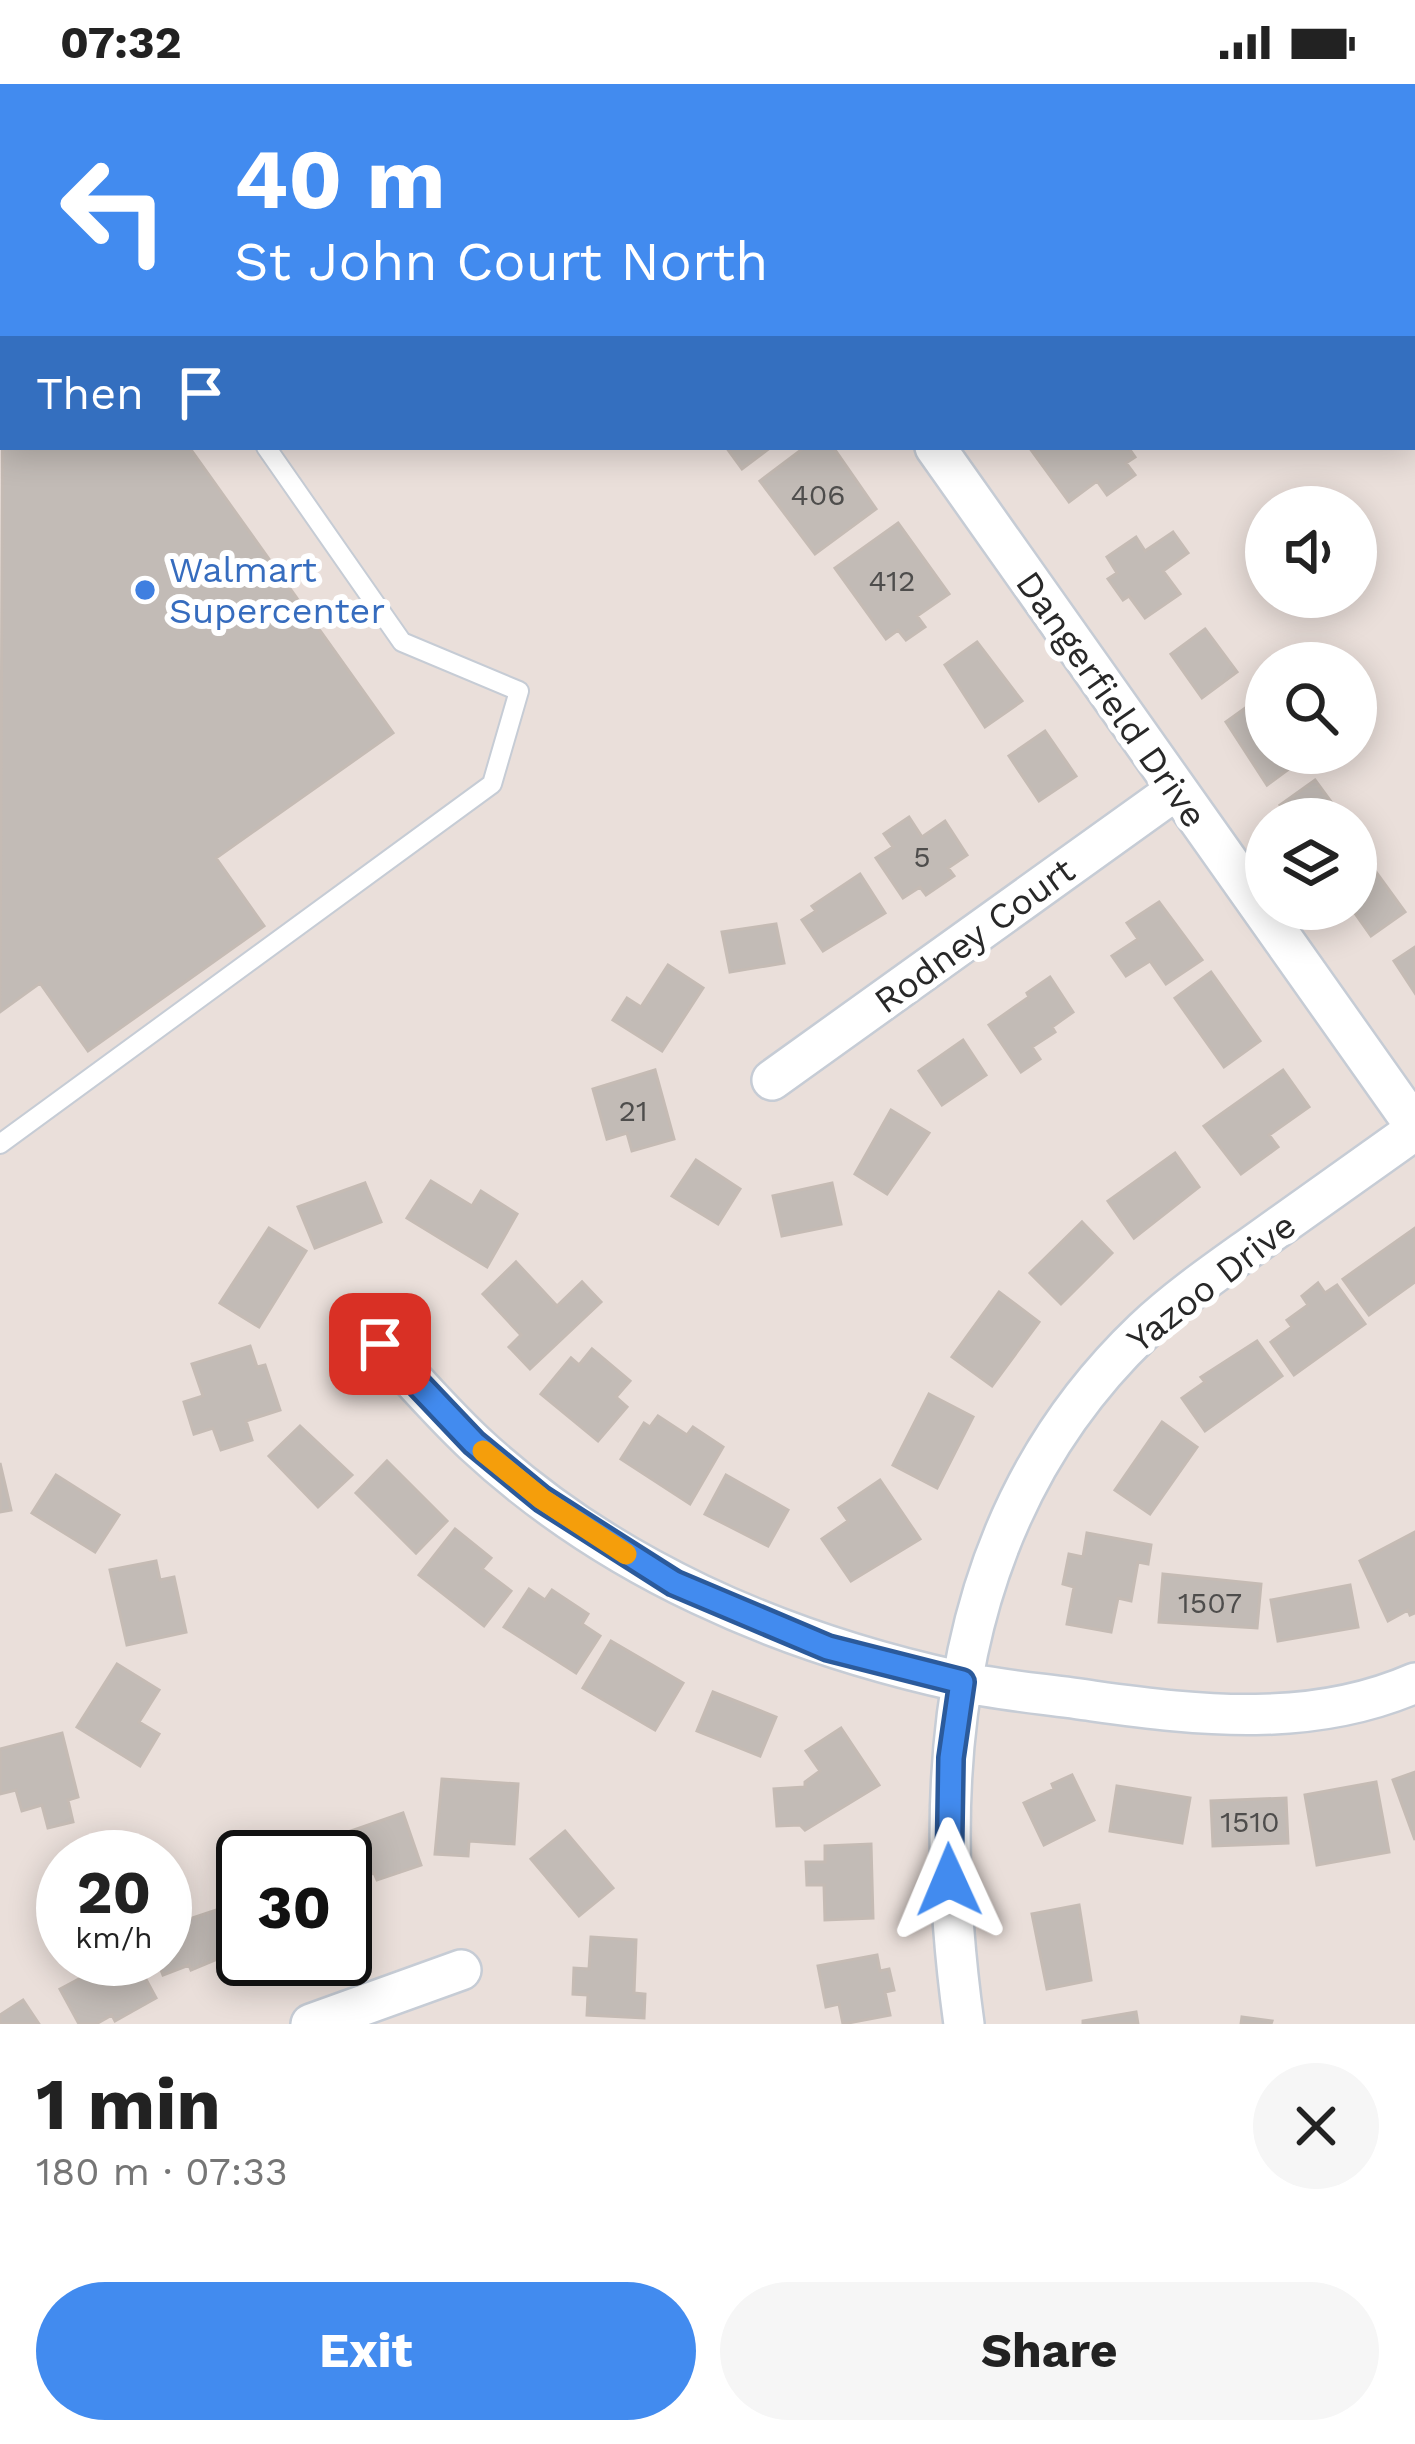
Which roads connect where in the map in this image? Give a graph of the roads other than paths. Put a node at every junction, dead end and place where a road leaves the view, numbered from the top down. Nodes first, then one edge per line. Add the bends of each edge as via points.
1 (1307, 84) edge
2 (1317, 84) edge
3 (268, 450) edge
4 (937, 450) edge
5 (1176, 790) junction
6 (772, 1080) dead end
7 (1415, 1128) edge
8 (0, 1144) edge
9 (380, 1344) dead end
10 (962, 1682) junction
11 (1415, 1683) edge
12 (461, 1970) dead end
13 (311, 2024) edge
14 (964, 2024) edge

1 - 2 lane
3 - 8 lane via 403,643 519,691 491,784
4 - 5 street, Dangerfield Drive
5 - 6 street, Rodney Court
5 - 7 street, Dangerfield Drive
7 - 10 street, Yazoo Drive via 1194,1288 1075,1406 1006,1522 976,1608
9 - 10 street via 474,1443 542,1499 674,1583 828,1648
10 - 11 street via 1268,1717
10 - 14 street, Yazoo Drive via 948,1859
12 - 13 street

